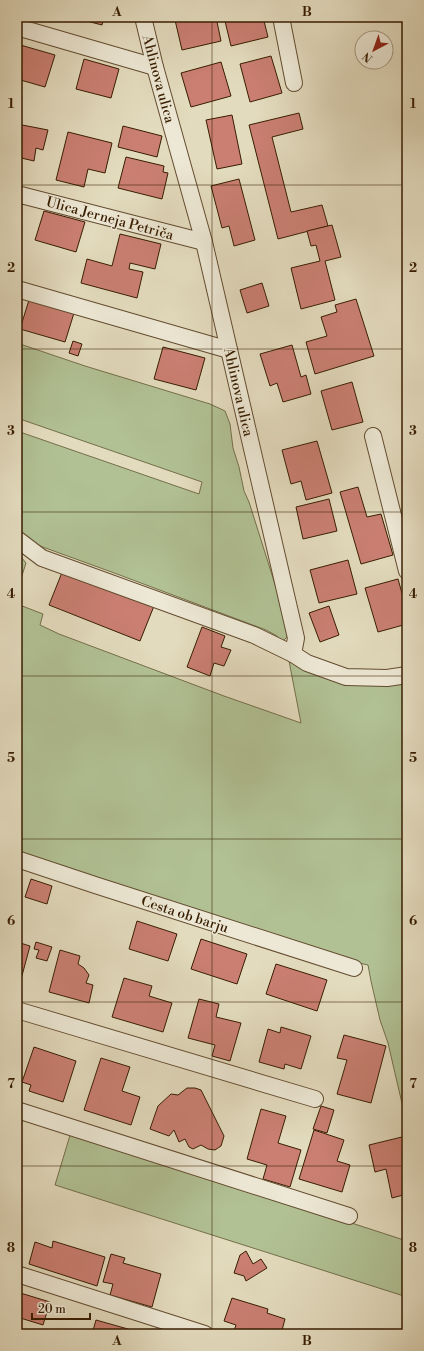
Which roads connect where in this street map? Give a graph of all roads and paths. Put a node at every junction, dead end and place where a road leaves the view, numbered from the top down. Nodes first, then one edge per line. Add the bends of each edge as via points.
1 (143, 17) edge
2 (281, 17) edge
3 (17, 27) edge
4 (155, 67) junction
5 (294, 82) dead end
6 (17, 194) edge
7 (204, 242) junction
8 (17, 289) edge
9 (229, 350) junction
10 (373, 436) dead end
11 (17, 539) edge
12 (407, 571) edge
13 (293, 654) junction
14 (407, 675) edge
15 (17, 859) edge
16 (354, 968) dead end
17 (17, 1010) edge
18 (315, 1099) dead end
19 (17, 1110) edge
20 (349, 1216) dead end
21 (17, 1274) edge
22 (205, 1334) edge

1 - 4 street, Ahlinova ulica
2 - 5 street
3 - 4 street
4 - 7 street, Ahlinova ulica
6 - 7 street, Ulica Jerneja Petriča
7 - 9 street, Ahlinova ulica
8 - 9 street
9 - 13 street, Ahlinova ulica via 296,638
10 - 12 street
11 - 13 street via 42,558 254,635
13 - 14 street via 307,663 346,677 387,678
15 - 16 street, Cesta ob barju
17 - 18 street
19 - 20 street
21 - 22 street

